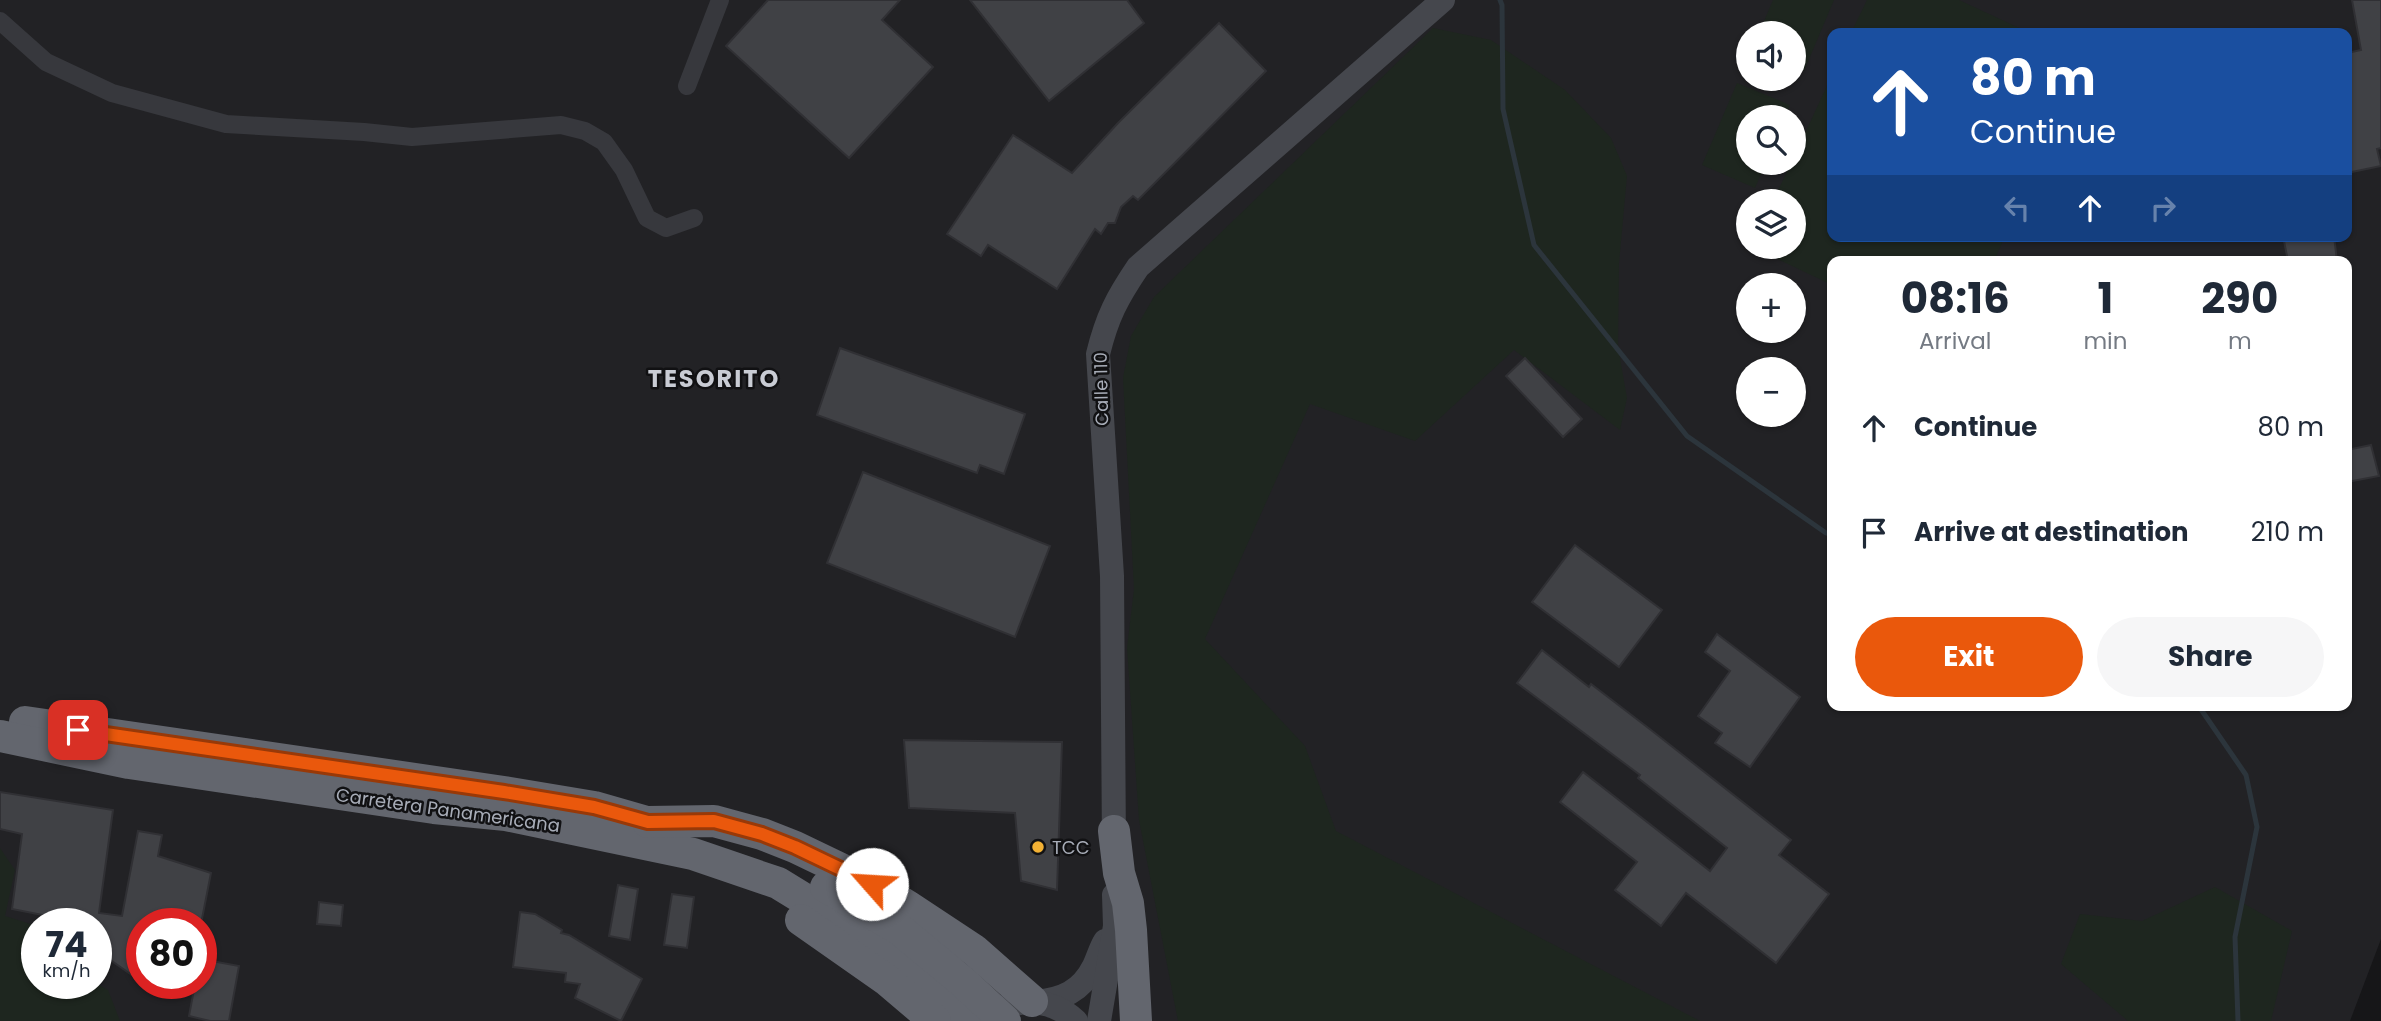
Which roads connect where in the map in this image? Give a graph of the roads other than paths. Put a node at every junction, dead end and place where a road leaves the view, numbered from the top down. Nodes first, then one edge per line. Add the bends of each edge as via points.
1 (720, 0) edge
2 (1443, 0) edge
3 (0, 21) edge
4 (687, 86) dead end
5 (694, 218) dead end
6 (0, 716) edge
7 (0, 736) edge
8 (648, 822) junction
9 (1114, 831) junction
10 (731, 866) junction
11 (818, 895) junction
12 (1115, 926) junction
13 (1034, 1002) junction
14 (935, 1021) edge
15 (974, 1021) edge
16 (984, 1021) edge
17 (1005, 1021) edge
18 (1076, 1021) edge
19 (1099, 1021) edge
20 (1136, 1021) edge

1 - 4 street
2 - 9 main road, Calle 110 via 1138,267 1115,301 1098,354 1112,576
3 - 5 street via 46,62 111,93 226,124 412,137 561,125 585,131 604,142 624,170 647,218 666,228
6 - 8 highway, Carretera Panamericana via 504,792 594,807
7 - 10 highway, Carretera Panamericana via 129,763 506,815 640,841
8 - 11 highway, Carretera Panamericana via 786,867
8 - 13 highway via 714,821 795,847 909,906 974,950
9 - 12 main road, Calle 110
9 - 20 highway via 1128,903
10 - 11 highway, Carretera Panamericana
10 - 14 highway via 756,890 888,981
11 - 15 highway, Carretera Panamericana
11 - 17 highway, Carretera Panamericana, bridge via 899,929
12 - 13 main road via 1078,988 1054,1000
12 - 19 main road, Calle 110
13 - 16 main road via 999,1009
13 - 18 main road via 1062,1010

